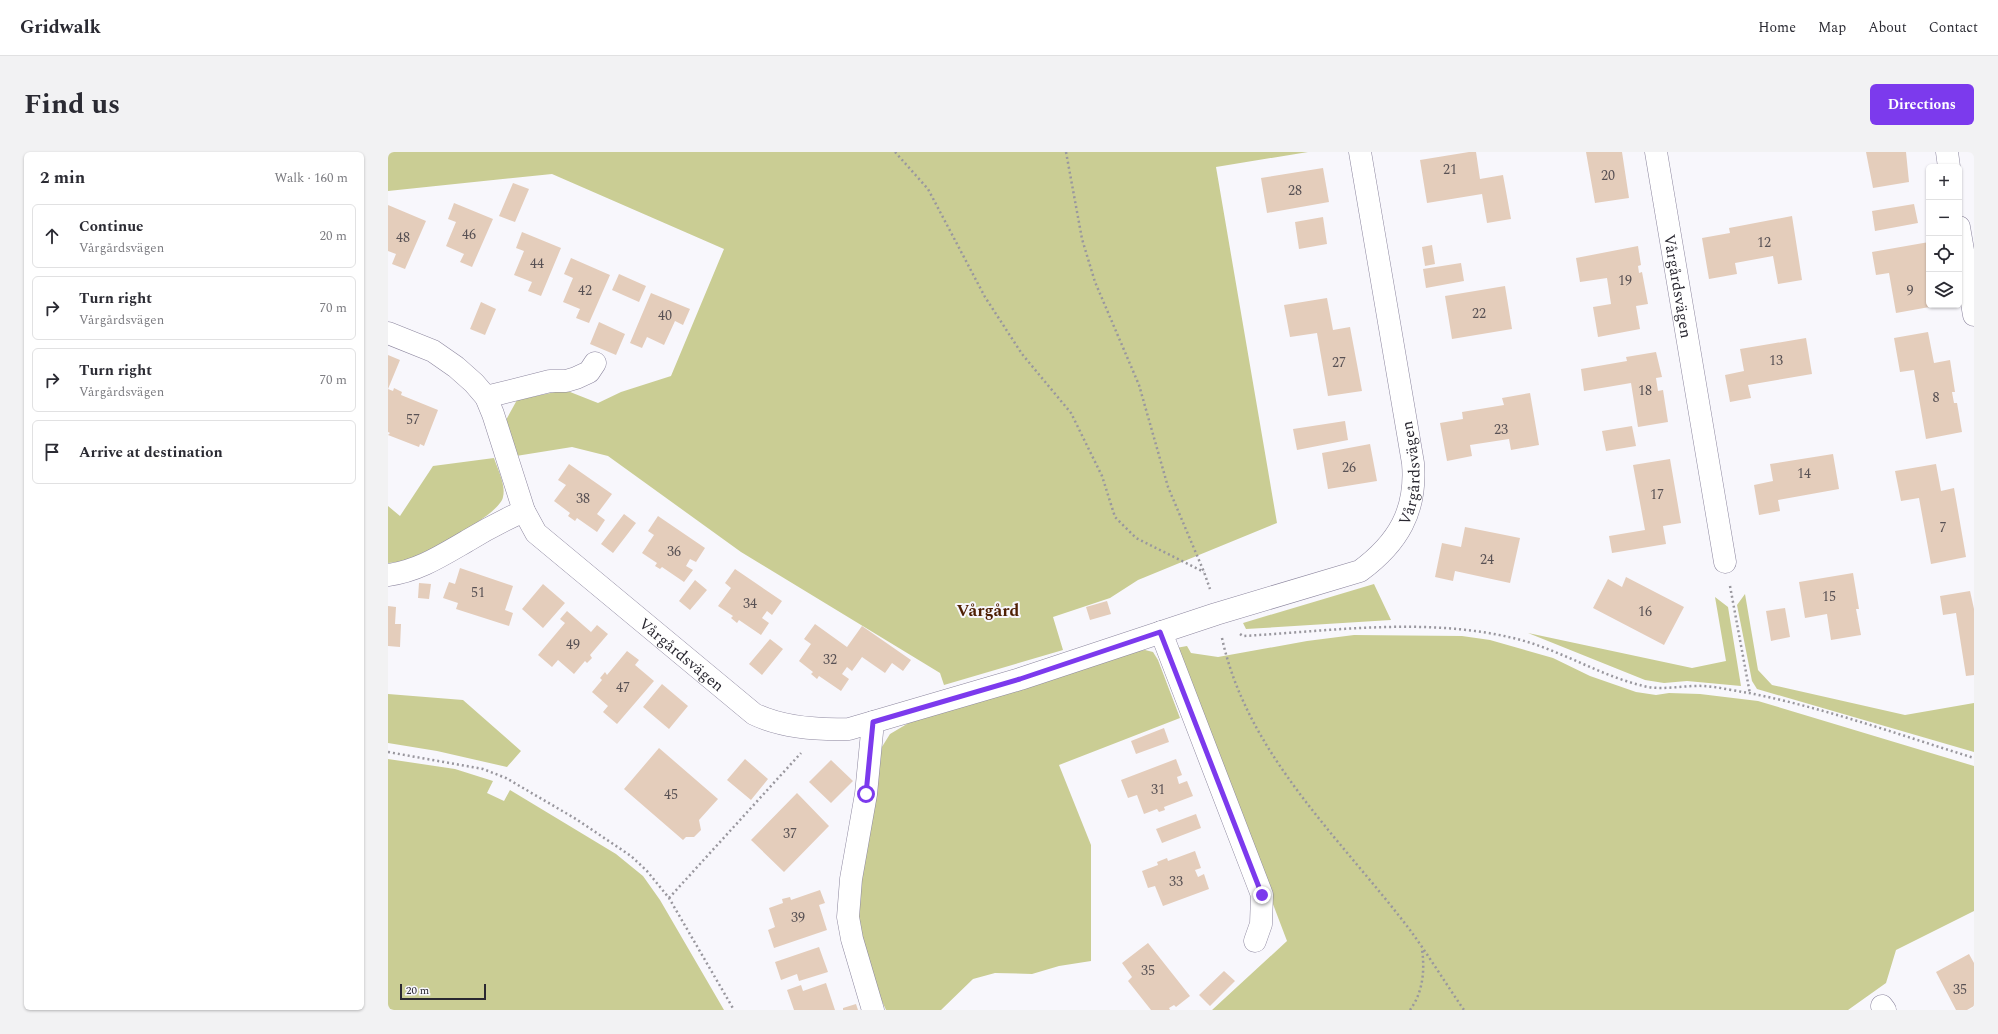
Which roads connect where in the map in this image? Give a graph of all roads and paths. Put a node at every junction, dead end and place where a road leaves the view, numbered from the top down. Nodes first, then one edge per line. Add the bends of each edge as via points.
1 (895, 152) edge
2 (1066, 152) edge
3 (1360, 152) edge
4 (1656, 152) edge
5 (1947, 152) edge
6 (1949, 164) edge
7 (1961, 236) edge
8 (1974, 315) edge
9 (388, 333) edge
10 (594, 363) dead end
11 (486, 397) junction
12 (524, 511) junction
13 (1725, 562) joint
14 (388, 575) edge
15 (1216, 614) junction
16 (1160, 632) junction
17 (1750, 694) junction
18 (873, 722) junction
19 (822, 730) junction
20 (388, 752) edge
21 (1974, 758) edge
22 (669, 898) junction
23 (1255, 941) dead end
24 (1422, 949) junction
25 (734, 1010) edge
26 (873, 1010) edge
27 (1410, 1010) edge
28 (1464, 1010) edge

1 - 2 path via 928,189 985,297 1022,354 1071,413 1102,476 1116,517 1136,538 1204,572 1168,487 1139,385 1095,282 1082,239
3 - 15 street, Vårgårdsvägen via 1414,462 1410,510 1392,544 1360,571
4 - 13 street, Vårgårdsvägen
5 - 6 street
7 - 8 street
9 - 11 street, Vårgårdsvägen via 433,351 474,382
10 - 11 street via 589,372 576,378 550,381
11 - 12 street, Vårgårdsvägen
12 - 14 street via 420,568
12 - 19 street, Vårgårdsvägen via 536,532 754,714 770,721
13 - 17 path
15 - 16 street, Vårgårdsvägen
15 - 17 path via 1243,636 1428,627 1488,633 1547,649 1589,668 1650,687 1705,686
15 - 24 path via 1230,672 1270,754 1406,925
16 - 18 street, Vårgårdsvägen via 1020,679
16 - 23 street via 1262,895 1262,924
17 - 21 path via 1836,716
18 - 19 street, Vårgårdsvägen via 849,729
18 - 26 street via 866,794 848,917
19 - 22 path
20 - 22 path via 483,769 506,778 576,819 631,856
22 - 25 path
24 - 27 path via 1423,982
24 - 28 path

